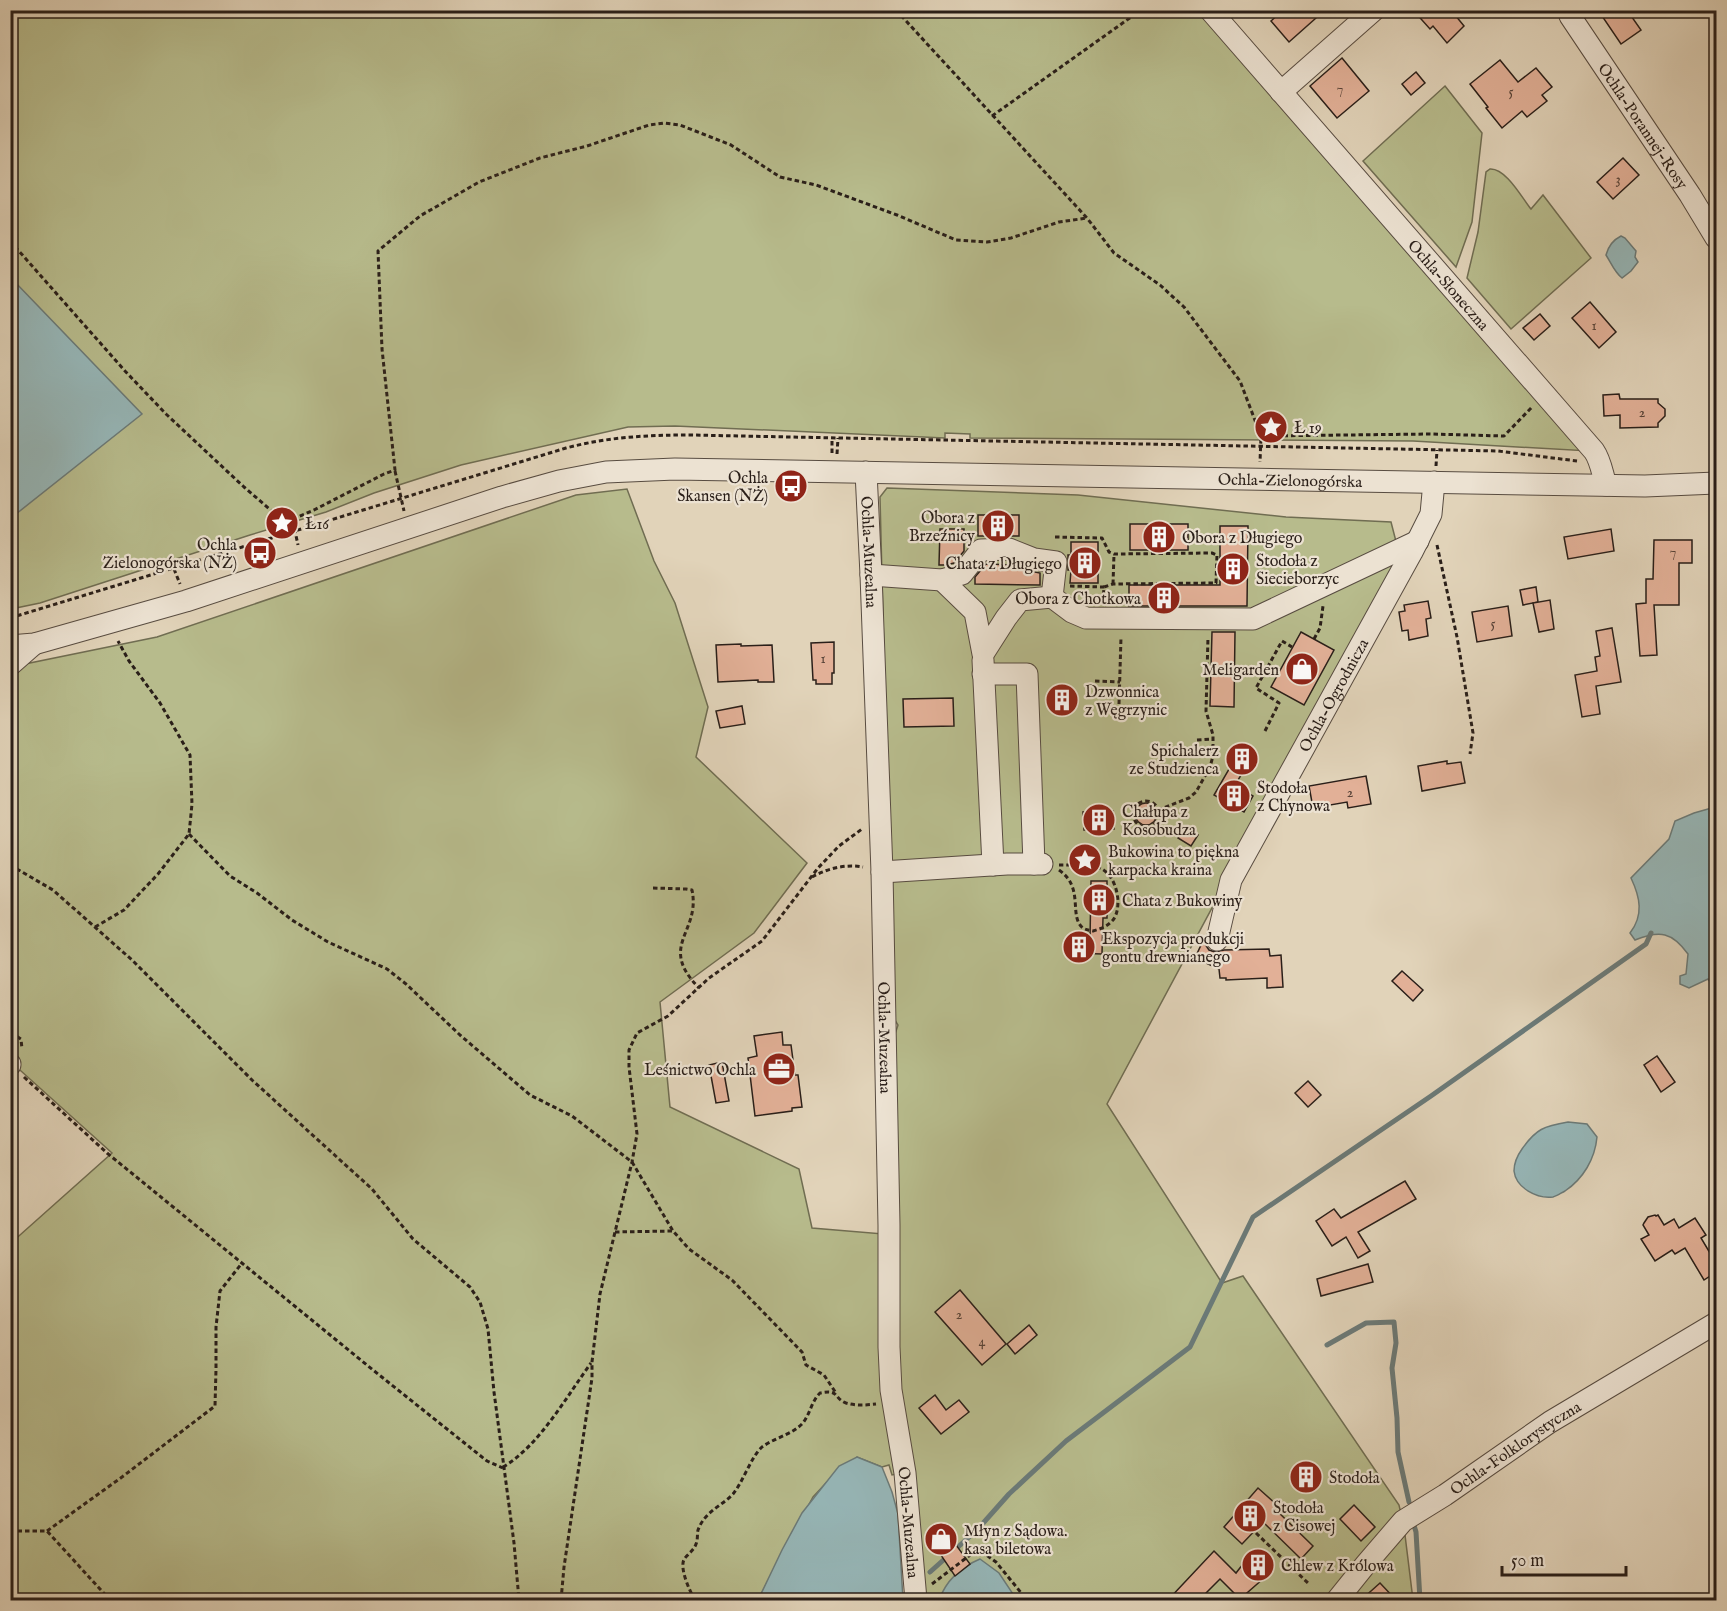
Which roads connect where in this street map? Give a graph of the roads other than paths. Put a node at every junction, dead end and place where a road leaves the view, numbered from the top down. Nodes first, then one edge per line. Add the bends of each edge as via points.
1 (1210, 10) edge
2 (1374, 10) edge
3 (1570, 16) dead end
4 (1281, 92) junction
5 (1716, 238) edge
6 (866, 472) junction
7 (1434, 482) junction
8 (1716, 483) edge
9 (1606, 485) junction
10 (1418, 541) junction
11 (871, 575) junction
12 (942, 580) junction
13 (1052, 591) junction
14 (34, 644) junction
15 (10, 646) edge
16 (983, 664) junction
17 (10, 665) edge
18 (993, 865) junction
19 (882, 872) junction
20 (1217, 940) dead end
21 (1716, 1323) edge
22 (922, 1594) edge
23 (1337, 1600) edge

1 - 4 street, Ochla-Słoneczna
2 - 4 street
3 - 5 street, Ochla-Porannej-Rosy
4 - 9 street, Ochla-Słoneczna via 1597,455
6 - 7 street, Ochla-Zielonogórska
6 - 11 street, Ochla-Muzealna
6 - 14 street, Ochla-Zielonogórska via 675,469 570,478 186,601
7 - 9 street, Ochla-Zielonogórska
7 - 10 street, Ochla-Ogrodnicza via 1431,514
8 - 9 street, Ochla-Zielonogórska
10 - 13 street via 1252,619 1086,618 1072,612
10 - 20 street, Ochla-Ogrodnicza via 1231,880
11 - 12 street
11 - 19 street, Ochla-Muzealna
12 - 13 street via 962,574 981,550 1010,549 1034,559 1056,562
12 - 16 street via 975,612
13 - 16 street via 1020,600 1006,618
14 - 15 street
14 - 17 street
16 - 18 street
16 - 18 street via 1027,674 1042,864
18 - 19 street
19 - 22 street, Ochla-Muzealna via 889,1347 892,1401
21 - 23 street, Ochla-Folklorystyczna via 1550,1422 1403,1521

